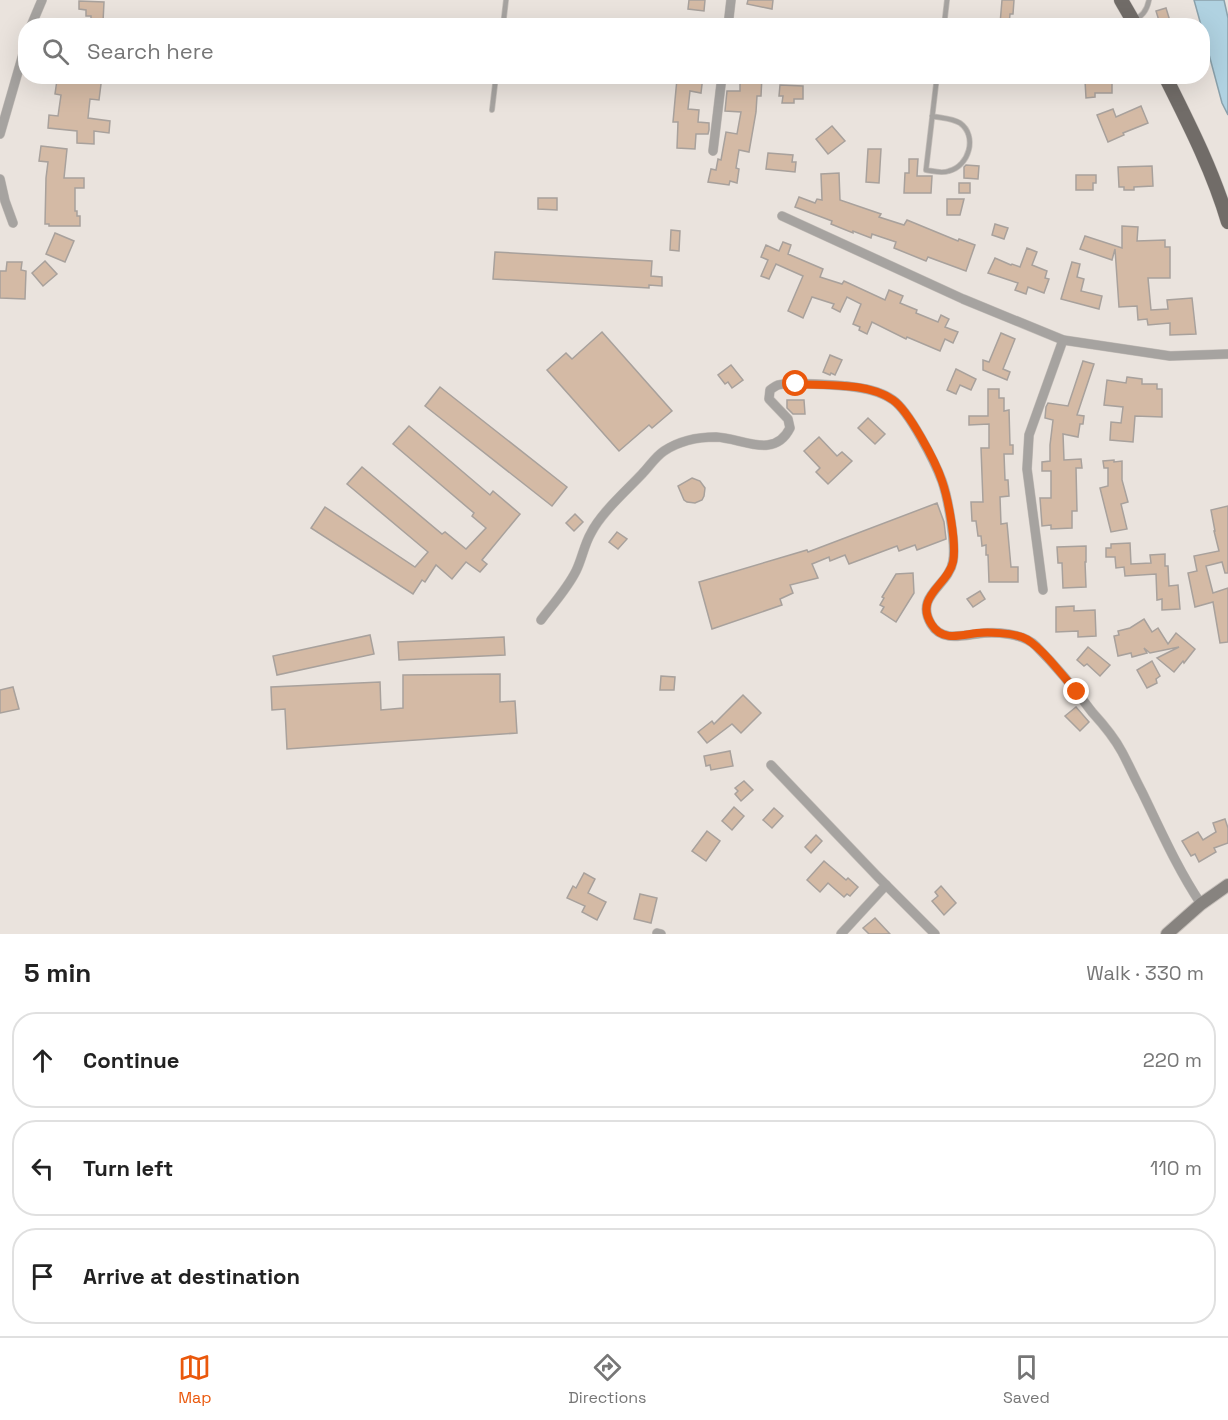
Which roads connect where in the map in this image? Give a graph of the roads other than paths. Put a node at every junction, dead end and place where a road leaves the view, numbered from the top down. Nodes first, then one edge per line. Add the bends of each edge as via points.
1 (42, 0) edge
2 (506, 0) edge
3 (731, 0) edge
4 (948, 0) edge
5 (1121, 0) edge
6 (1149, 0) edge
7 (34, 18) edge
8 (503, 18) edge
9 (729, 18) edge
10 (945, 18) edge
11 (1132, 18) edge
12 (1139, 18) edge
13 (18, 72) edge
14 (495, 84) edge
15 (721, 84) edge
16 (936, 84) edge
17 (1170, 84) edge
18 (492, 110) dead end
19 (932, 116) junction
20 (0, 134) edge
21 (713, 152) dead end
22 (0, 179) edge
23 (783, 216) dead end
24 (1228, 222) edge
25 (13, 223) dead end
26 (1063, 340) junction
27 (1228, 354) edge
28 (1043, 590) dead end
29 (541, 620) dead end
30 (771, 765) dead end
31 (886, 885) junction
32 (1228, 885) edge
33 (1201, 904) junction
34 (841, 934) edge
35 (935, 934) edge
36 (1167, 934) edge

1 - 7 street
2 - 8 lane
3 - 9 street
4 - 10 lane
5 - 11 main road
6 - 12 lane
13 - 20 street
14 - 18 lane
15 - 21 street
16 - 19 lane
17 - 24 main road
19 - 19 lane via 958,122 969,137 968,155 951,171 926,170
22 - 25 street
23 - 26 street via 963,299
26 - 27 street via 1170,356
26 - 28 street via 1029,435 1027,470
29 - 33 street via 577,571 591,532 662,452 701,438 718,437 758,446 774,444 786,437 790,428 788,419 769,399 770,390 777,385 844,386 878,392 894,400 909,418 942,481 955,546 946,577 927,601 926,614 932,626 942,634 956,637 1009,634 1035,644 1122,751 1183,877
30 - 31 street
31 - 34 street
31 - 35 street
32 - 33 street
33 - 36 street

